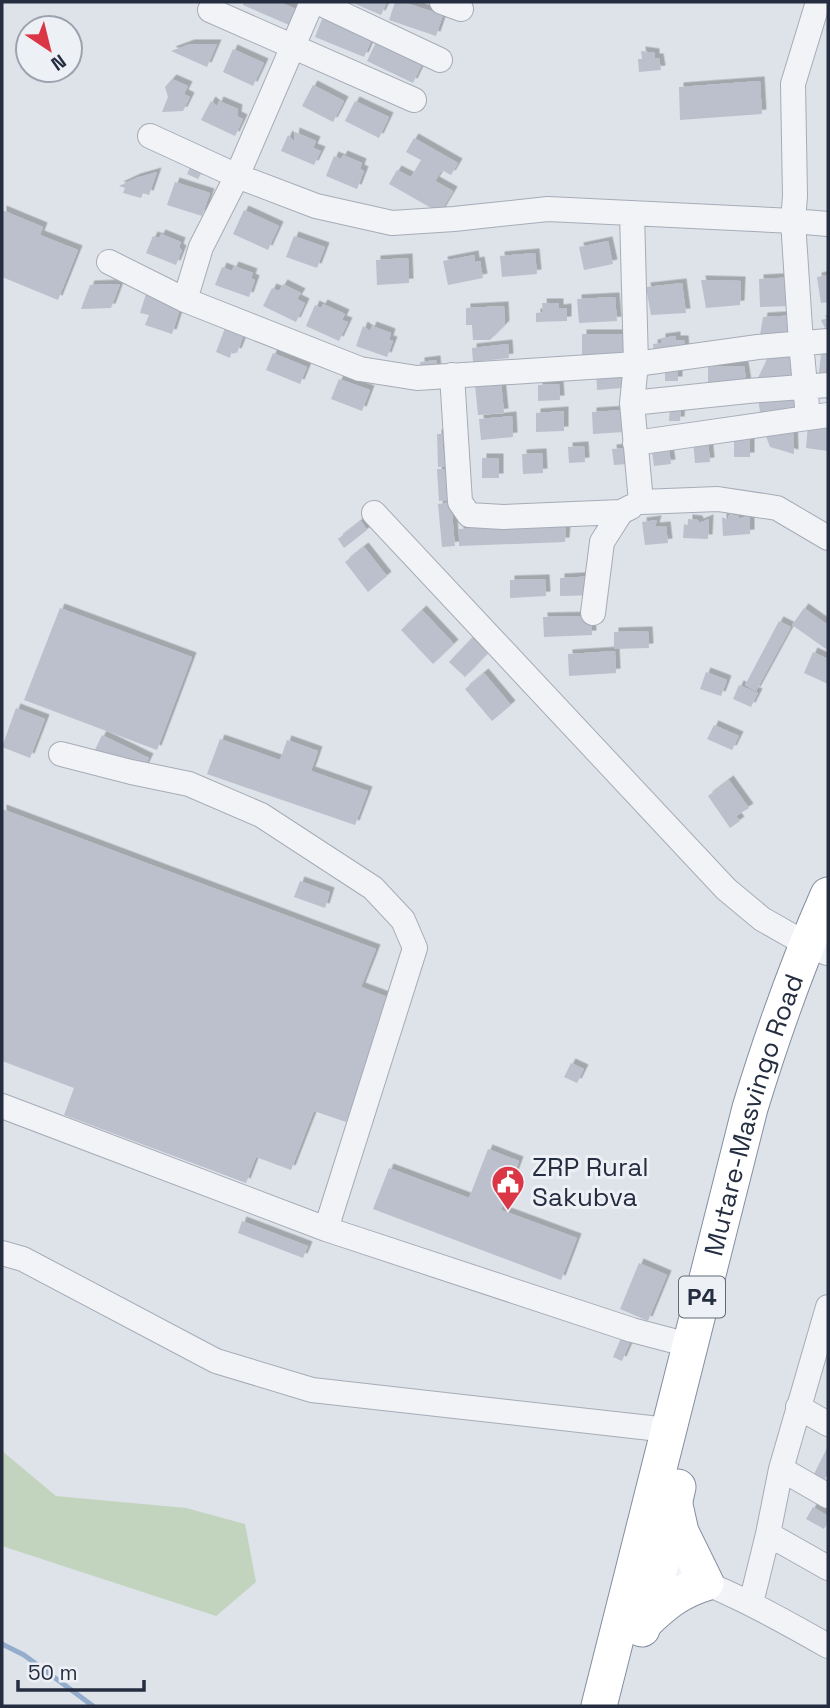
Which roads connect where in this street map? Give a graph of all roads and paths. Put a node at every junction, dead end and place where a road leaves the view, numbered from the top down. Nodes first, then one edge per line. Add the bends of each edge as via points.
1 (314, 2) edge
2 (818, 2) edge
3 (209, 10) dead end
4 (293, 46) junction
5 (440, 60) dead end
6 (414, 100) dead end
7 (150, 136) dead end
8 (237, 176) junction
9 (632, 213) junction
10 (793, 221) junction
11 (828, 224) edge
12 (108, 262) dead end
13 (185, 300) junction
14 (828, 341) edge
15 (801, 343) junction
16 (635, 364) junction
17 (452, 375) junction
18 (817, 386) edge
19 (632, 403) junction
20 (818, 416) edge
21 (635, 443) junction
22 (631, 507) junction
23 (374, 513) dead end
24 (828, 538) edge
25 (593, 612) dead end
26 (61, 754) dead end
27 (828, 895) edge
28 (821, 949) edge
29 (2, 1106) edge
30 (326, 1229) junction
31 (2, 1253) edge
32 (828, 1307) edge
33 (690, 1345) junction
34 (823, 1345) edge
35 (798, 1407) junction
36 (828, 1424) edge
37 (668, 1430) junction
38 (781, 1469) junction
39 (828, 1496) edge
40 (674, 1502) junction
41 (768, 1534) junction
42 (647, 1563) junction
43 (828, 1567) edge
44 (706, 1584) junction
45 (751, 1603) junction
46 (644, 1623) junction
47 (828, 1646) edge
48 (599, 1706) edge
49 (621, 1706) edge

1 - 4 street
1 - 5 street
2 - 10 street via 793,84
3 - 4 street
4 - 6 street
4 - 8 street
7 - 8 street
8 - 9 street via 316,206 392,223 548,209
8 - 13 street via 201,247
9 - 10 street
9 - 16 street
10 - 11 street
10 - 15 street
12 - 13 street
13 - 17 street via 360,369 418,378
14 - 15 street
15 - 16 street
15 - 18 street
16 - 17 street
16 - 19 street
17 - 22 street via 460,502 469,515 503,517
18 - 19 street
18 - 20 street
19 - 21 street
20 - 21 street
21 - 22 street
22 - 24 street via 719,499 777,508
22 - 25 street via 603,542
23 - 28 street via 726,889 762,919
26 - 30 street via 189,784 261,815 373,888 403,920 415,948
27 - 28 highway, Mutare-Masvingo Road / P4
28 - 33 highway, Mutare-Masvingo Road / P4 via 769,1046
28 - 40 highway, Mutare-Masvingo Road / P4 via 771,1119
29 - 30 street
30 - 33 street
31 - 37 street via 23,1259 216,1362 312,1390
32 - 34 street
33 - 37 highway, Mutare-Masvingo Road / P4
34 - 35 street
35 - 36 street
35 - 38 street
37 - 42 highway, Mutare-Masvingo Road / P4
38 - 39 street
38 - 41 street
40 - 42 highway, Mutare-Masvingo Road / P4
40 - 44 highway via 681,1532
41 - 43 street
41 - 45 street
42 - 44 street
42 - 46 highway, Mutare-Masvingo Road / P4
42 - 48 highway, Mutare-Masvingo Road / P4 via 625,1607
44 - 45 street
44 - 46 highway via 672,1598
45 - 47 street
46 - 49 highway, Mutare-Masvingo Road / P4

